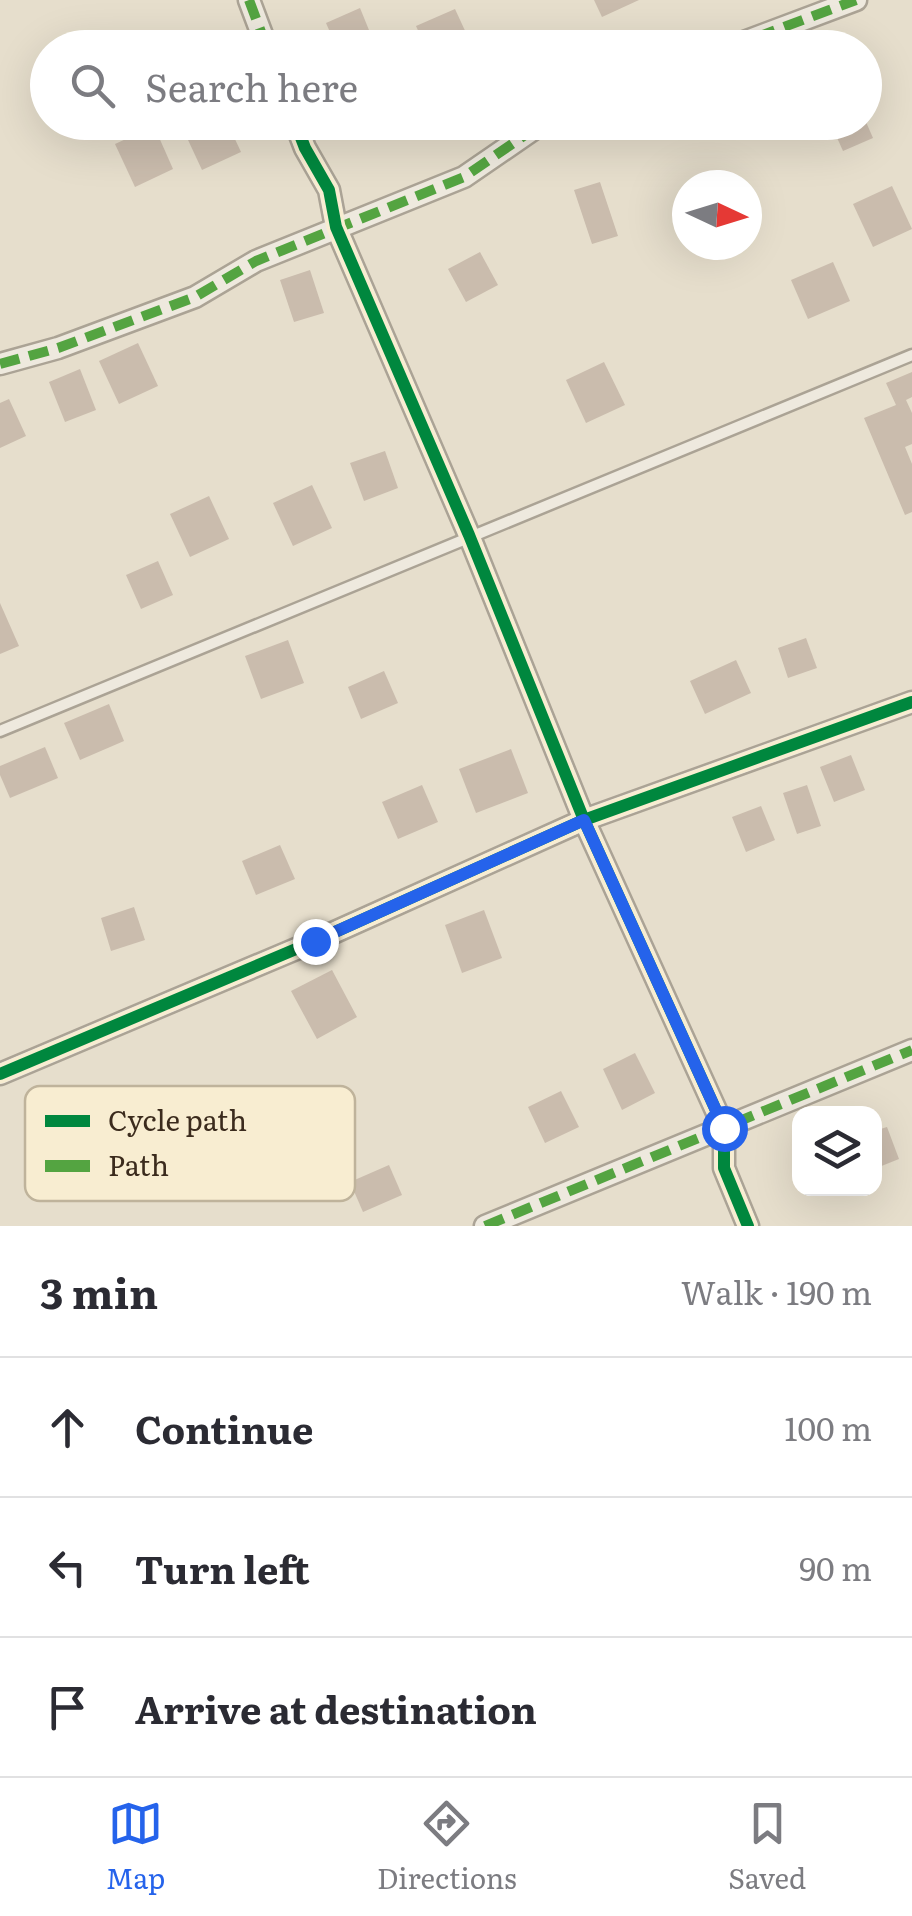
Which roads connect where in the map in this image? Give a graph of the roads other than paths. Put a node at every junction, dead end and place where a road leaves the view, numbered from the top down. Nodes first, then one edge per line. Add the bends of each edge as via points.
1 (249, 0) edge
2 (856, 0) edge
3 (260, 30) edge
4 (776, 30) edge
5 (301, 140) edge
6 (518, 140) edge
7 (336, 226) junction
8 (912, 355) edge
9 (0, 364) edge
10 (470, 535) junction
11 (912, 702) edge
12 (0, 731) edge
13 (584, 820) junction
14 (912, 1050) edge
15 (0, 1074) edge
16 (724, 1128) junction
17 (485, 1226) edge
18 (748, 1226) edge

1 - 3 street
2 - 4 street
5 - 7 street via 329,190
6 - 7 street via 464,177
7 - 9 street via 195,297
7 - 10 street
8 - 10 lane
10 - 12 lane
10 - 13 street
11 - 13 street
13 - 15 street
13 - 16 street
14 - 16 street
16 - 17 street
16 - 18 street via 724,1168

